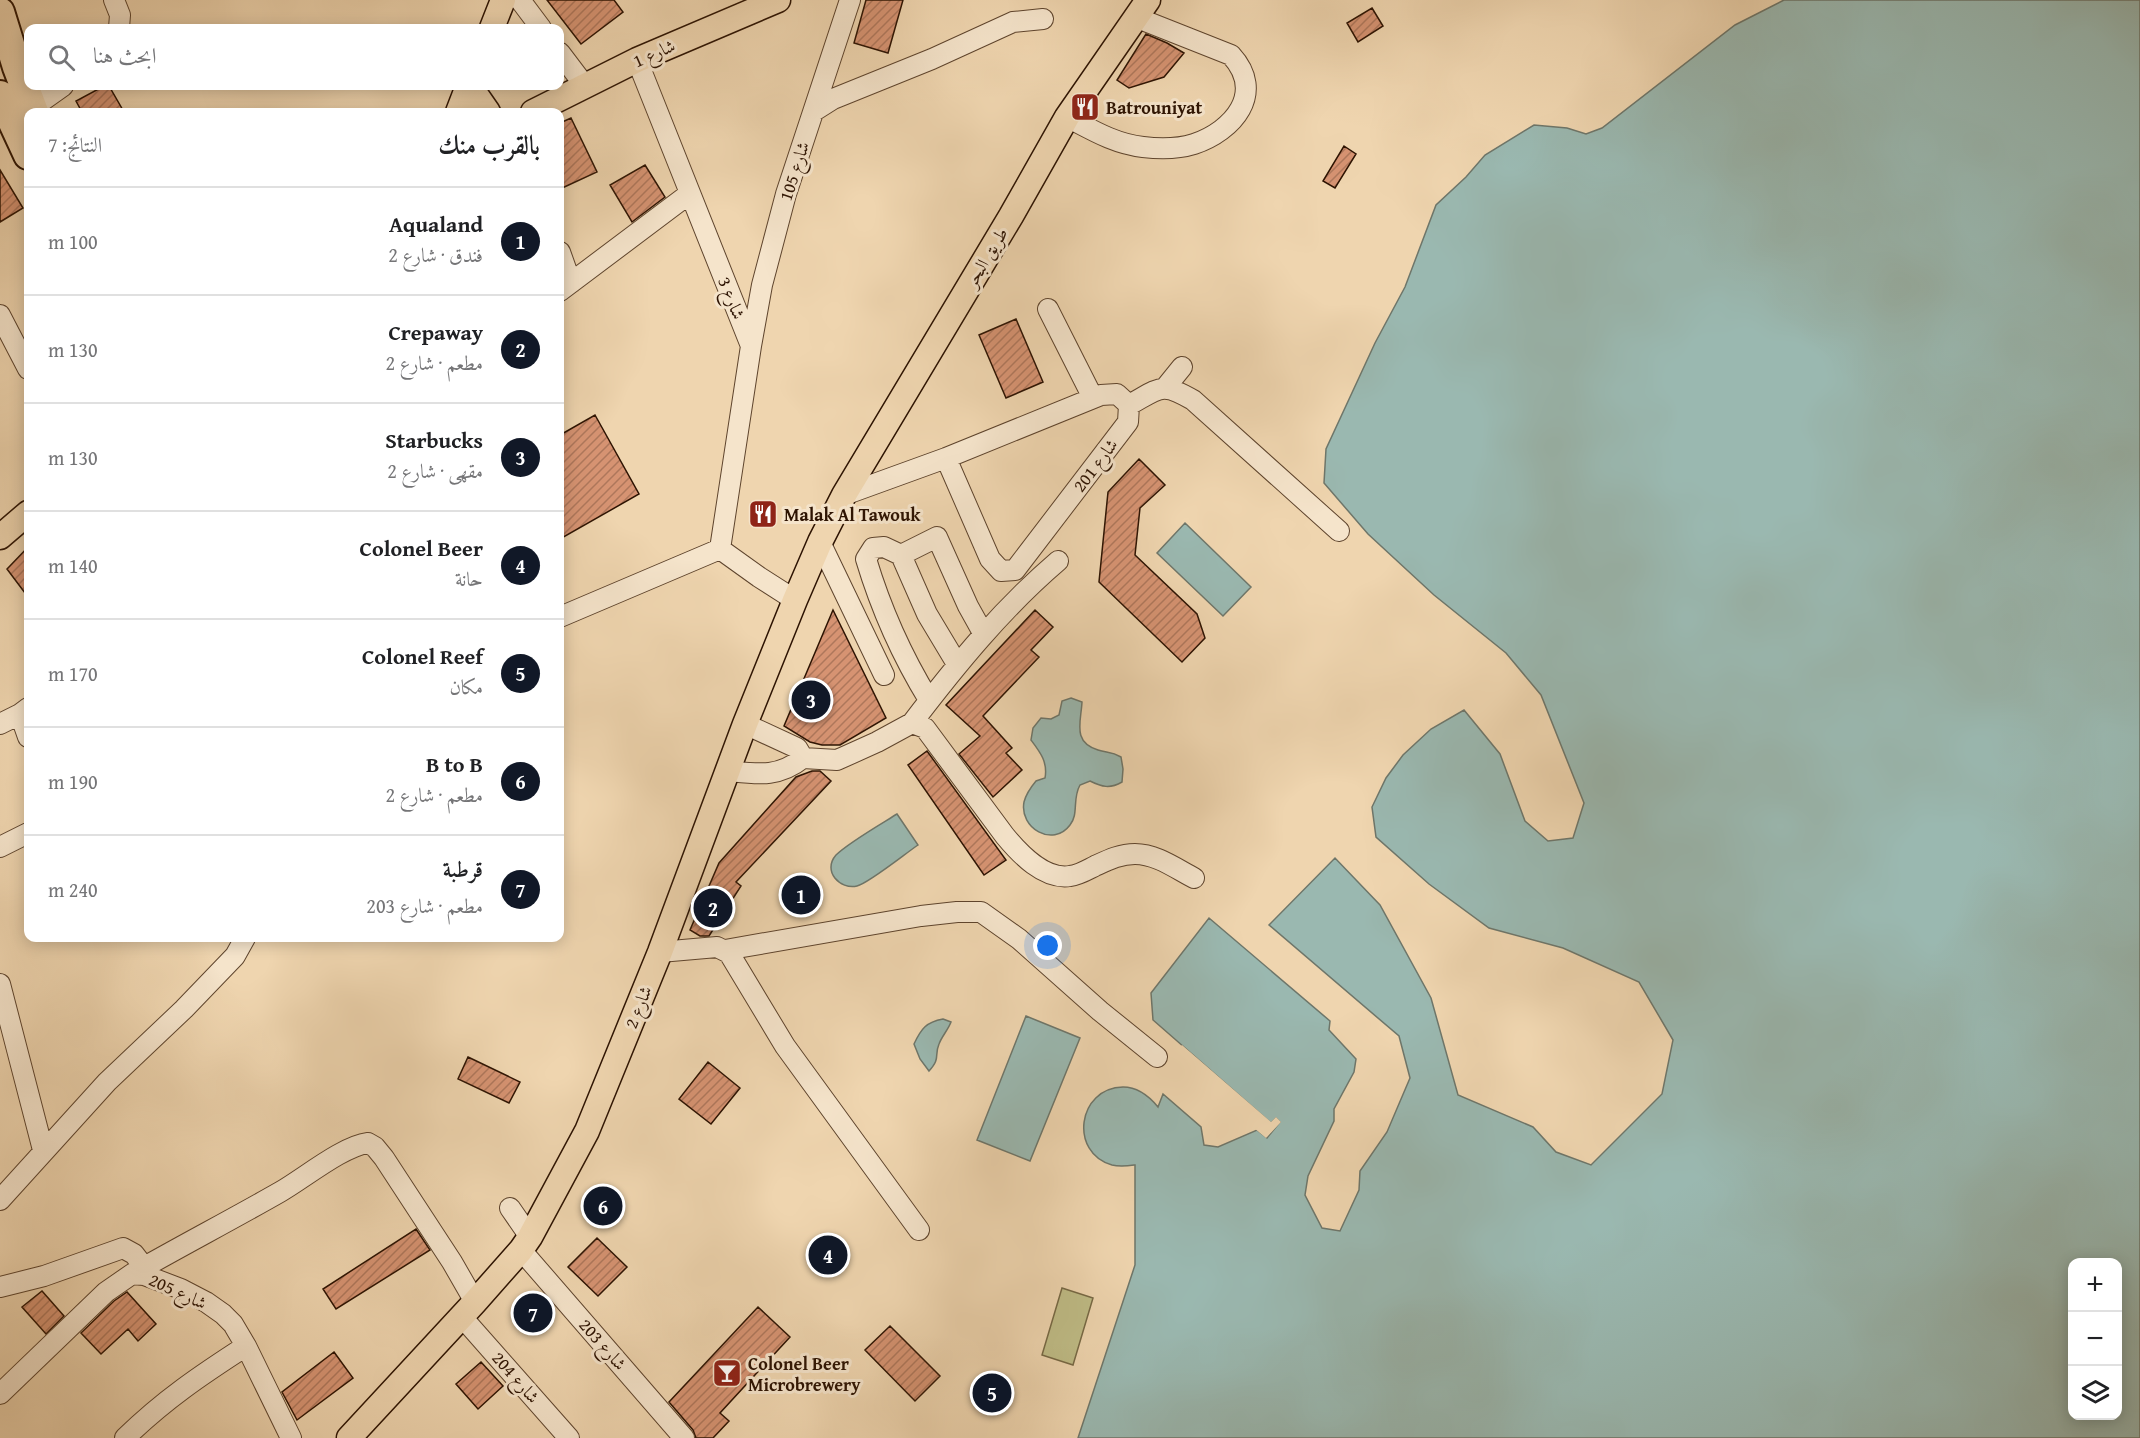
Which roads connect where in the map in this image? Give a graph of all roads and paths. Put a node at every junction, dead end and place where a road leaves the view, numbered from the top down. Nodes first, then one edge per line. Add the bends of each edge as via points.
1 (114, 0) edge
2 (504, 0) edge
3 (520, 0) edge
4 (850, 0) edge
5 (770, 2) edge
6 (1141, 8) edge
7 (0, 12) edge
8 (1043, 20) dead end
9 (119, 24) edge
10 (494, 24) edge
11 (538, 24) edge
12 (564, 58) edge
13 (637, 60) junction
14 (585, 86) junction
15 (50, 90) edge
16 (467, 90) edge
17 (472, 90) edge
18 (14, 101) edge
19 (460, 108) edge
20 (485, 108) edge
21 (541, 108) edge
22 (814, 111) junction
23 (1067, 117) junction
24 (24, 140) edge
25 (689, 194) junction
26 (565, 287) edge
27 (1048, 309) dead end
28 (2, 324) edge
29 (751, 346) junction
30 (24, 362) edge
31 (1182, 367) dead end
32 (1165, 388) junction
33 (1093, 398) junction
34 (1129, 405) junction
35 (946, 458) junction
36 (844, 495) junction
37 (24, 516) edge
38 (832, 519) joint
39 (1339, 531) dead end
40 (0, 537) edge
41 (820, 542) junction
42 (720, 549) junction
43 (901, 555) junction
44 (1058, 561) dead end
45 (795, 600) junction
46 (564, 614) edge
47 (983, 633) junction
48 (957, 664) junction
49 (884, 675) dead end
50 (929, 700) junction
51 (24, 711) edge
52 (912, 723) junction
53 (0, 724) edge
54 (745, 724) junction
55 (803, 758) junction
56 (728, 771) junction
57 (24, 835) edge
58 (0, 847) edge
59 (1194, 878) dead end
60 (243, 942) edge
61 (725, 950) junction
62 (660, 952) junction
63 (0, 984) edge
64 (1157, 1057) dead end
65 (43, 1150) junction
66 (0, 1200) edge
67 (510, 1208) dead end
68 (919, 1230) dead end
69 (526, 1243) junction
70 (138, 1271) junction
71 (0, 1287) edge
72 (468, 1310) junction
73 (246, 1346) junction
74 (0, 1394) edge
75 (125, 1438) edge
76 (291, 1438) edge
77 (349, 1438) edge
78 (569, 1438) edge
79 (684, 1438) edge

1 - 9 street
2 - 10 main road
3 - 11 street
4 - 22 street, شارع 105
5 - 13 main road, شارع 1
6 - 23 main road, طريق البحر
6 - 23 street via 1231,55 1239,63 1245,91 1235,120 1192,145 1173,148 1112,140
7 - 18 highway via 17,67
8 - 22 street via 1013,22 833,99
12 - 14 street
13 - 14 main road, شارع 1
13 - 25 street, شارع 3
14 - 21 main road, شارع 1
15 - 18 street
16 - 19 main road
17 - 20 main road
18 - 24 highway
22 - 29 street, شارع 105 via 786,194
23 - 36 main road, طريق البحر
25 - 26 street
25 - 29 street, شارع 3
27 - 33 street
28 - 30 street
29 - 42 street
31 - 32 street
32 - 34 street
32 - 39 street via 1173,388 1193,400
33 - 34 street via 1117,394
33 - 35 street
34 - 35 street, شارع 201 via 1128,422 1015,570 1001,571 990,559
35 - 36 street
36 - 38 main road, طريق البحر
37 - 40 main road
38 - 41 main road, شارع 2
41 - 45 main road, شارع 2
41 - 49 street
42 - 45 street
42 - 46 street
43 - 47 street via 937,537
43 - 48 street via 927,614
43 - 50 street via 884,547 873,548 866,559 893,633
44 - 47 street
45 - 54 main road, شارع 2
47 - 48 street
48 - 50 street
50 - 52 street
51 - 53 street
52 - 55 street via 837,760
52 - 59 street via 925,728 1017,850 1051,874 1067,877 1113,858 1134,854 1158,859
54 - 55 street via 797,748
54 - 56 main road, شارع 2
55 - 56 street via 790,768 773,773
56 - 62 main road, شارع 2
57 - 58 street
60 - 65 street via 235,956
61 - 62 street via 717,947
61 - 64 street via 921,916 981,912
61 - 68 street via 785,1046
62 - 69 main road, شارع 2 via 587,1131
63 - 65 street
65 - 66 street
67 - 69 street, شارع 203
69 - 72 main road, شارع 2
69 - 79 street, شارع 203
70 - 71 street via 134,1254 123,1248
70 - 72 street, شارع 204 via 339,1155 368,1143 384,1158 452,1262
70 - 73 street, شارع 205 via 206,1302 233,1324
70 - 74 street, شارع 205 via 106,1293
72 - 77 main road, شارع 2
72 - 78 street, شارع 204
73 - 75 street via 180,1389
73 - 76 street, شارع 205

